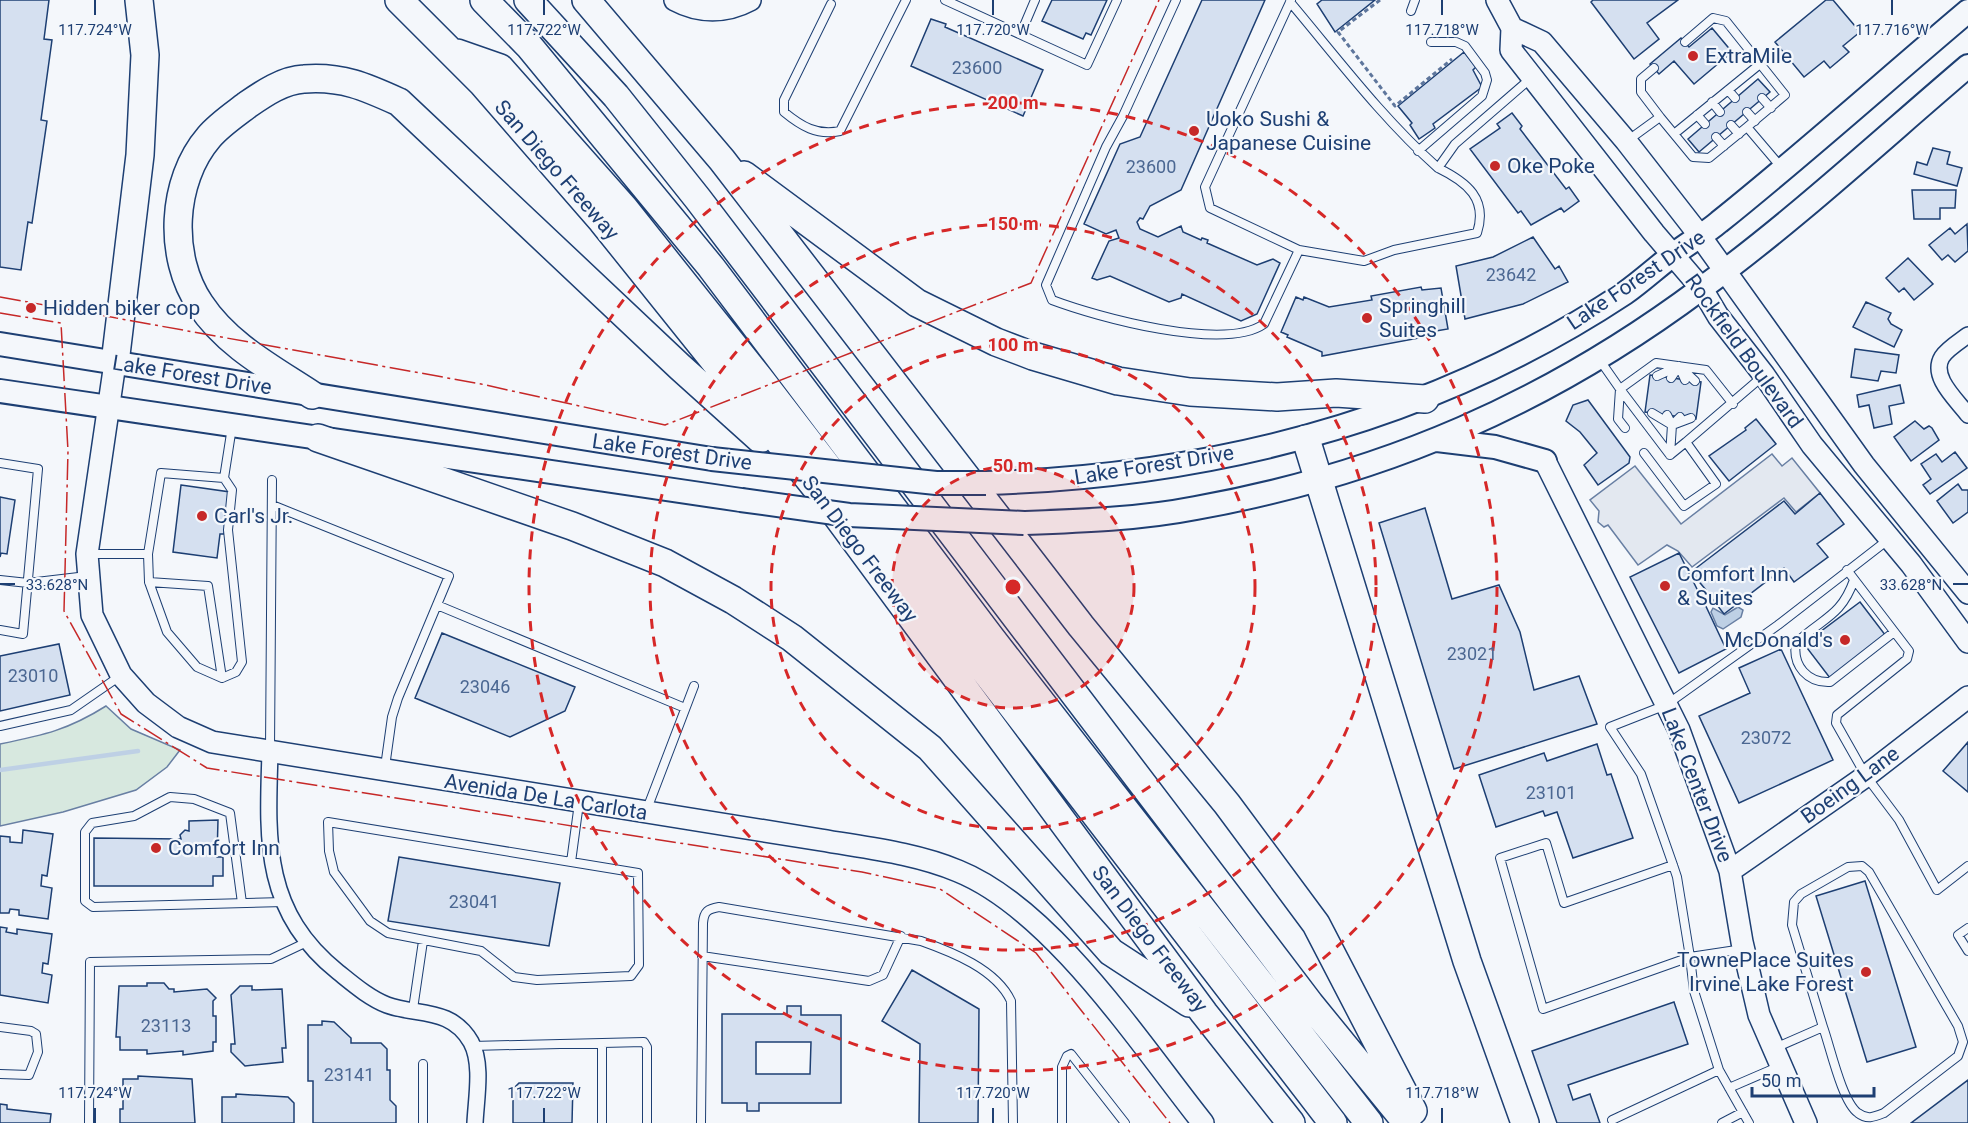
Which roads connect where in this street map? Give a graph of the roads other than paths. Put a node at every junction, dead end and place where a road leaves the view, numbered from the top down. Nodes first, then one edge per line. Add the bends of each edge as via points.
1 (139, 0) edge
2 (399, 0) edge
3 (484, 0) edge
4 (528, 0) edge
5 (586, 0) edge
6 (675, 0) edge
7 (750, 0) edge
8 (906, 0) edge
9 (945, 0) edge
10 (1035, 0) edge
11 (1117, 0) edge
12 (1176, 0) edge
13 (1415, 0) edge
14 (1291, 1) edge
15 (1502, 2) edge
16 (831, 4) dead end
17 (1411, 11) dead end
18 (1968, 11) edge
19 (1512, 28) junction
20 (1021, 33) junction
21 (1431, 42) dead end
22 (1685, 42) dead end
23 (450, 51) junction
24 (1760, 64) junction
25 (1968, 66) edge
26 (1654, 68) dead end
27 (1744, 77) junction
28 (1531, 78) junction
29 (1751, 85) dead end
30 (1728, 90) junction
31 (1735, 98) dead end
32 (1762, 98) dead end
33 (1712, 102) junction
34 (1771, 108) junction
35 (1720, 112) dead end
36 (1747, 112) dead end
37 (1697, 115) junction
38 (1660, 117) junction
39 (1755, 121) junction
40 (1705, 124) dead end
41 (1731, 125) dead end
42 (1747, 127) junction
43 (1674, 134) junction
44 (1738, 134) junction
45 (1716, 137) dead end
46 (1626, 141) junction
47 (1724, 146) junction
48 (1418, 150) junction
49 (722, 160) junction
50 (1438, 168) junction
51 (1783, 169) junction
52 (1700, 236) junction
53 (1299, 250) junction
54 (1672, 255) junction
55 (1724, 272) junction
56 (1702, 289) junction
57 (1968, 335) edge
58 (0, 344) edge
59 (1598, 358) junction
60 (115, 363) junction
61 (1679, 366) junction
62 (1764, 375) junction
63 (1657, 376) dead end
64 (1671, 378) dead end
65 (1685, 380) dead end
66 (1695, 381) dead end
67 (1620, 389) junction
68 (0, 391) edge
69 (312, 395) junction
70 (1425, 399) junction
71 (1733, 404) junction
72 (109, 407) junction
73 (1652, 413) dead end
74 (1667, 415) dead end
75 (1968, 415) edge
76 (1680, 417) dead end
77 (1691, 418) dead end
78 (232, 425) junction
79 (1672, 425) junction
80 (1625, 428) dead end
81 (318, 438) junction
82 (1306, 439) junction
83 (1435, 440) junction
84 (1686, 442) junction
85 (1644, 453) dead end
86 (1670, 455) junction
87 (1545, 461) joint
88 (0, 463) edge
89 (224, 478) junction
90 (1320, 479) junction
91 (272, 480) dead end
92 (817, 489) junction
93 (272, 505) junction
94 (1889, 539) junction
95 (87, 554) junction
96 (148, 554) junction
97 (1847, 570) junction
98 (88, 576) junction
99 (0, 580) edge
100 (1854, 580) junction
101 (149, 582) junction
102 (28, 583) junction
103 (1968, 593) edge
104 (437, 605) junction
105 (0, 630) edge
106 (1894, 632) junction
107 (1968, 642) edge
108 (121, 675) junction
109 (222, 678) junction
110 (694, 686) dead end
111 (1968, 697) edge
112 (1666, 705) junction
113 (685, 708) junction
114 (0, 726) edge
115 (270, 753) junction
116 (384, 771) junction
117 (1866, 776) junction
118 (579, 803) junction
119 (645, 814) junction
120 (571, 862) junction
121 (1673, 865) junction
122 (1968, 866) edge
123 (1730, 871) junction
124 (284, 902) junction
125 (242, 903) junction
126 (1968, 928) edge
127 (901, 936) junction
128 (307, 942) junction
129 (423, 942) junction
130 (1744, 949) junction
131 (1968, 951) edge
132 (702, 956) junction
133 (1690, 957) junction
134 (413, 1009) junction
135 (1204, 1013) junction
136 (1823, 1027) junction
137 (0, 1028) edge
138 (602, 1044) junction
139 (472, 1046) junction
140 (1777, 1057) junction
141 (423, 1064) dead end
142 (1719, 1070) junction
143 (0, 1074) edge
144 (1729, 1088) junction
145 (1743, 1112) junction
146 (1612, 1120) dead end
147 (89, 1123) edge
148 (423, 1123) edge
149 (475, 1123) edge
150 (602, 1123) edge
151 (647, 1123) edge
152 (701, 1123) edge
153 (1013, 1123) edge
154 (1062, 1123) edge
155 (1125, 1123) edge
156 (1203, 1123) edge
157 (1291, 1123) edge
158 (1333, 1123) edge
159 (1369, 1123) edge
160 (1407, 1123) edge
161 (1419, 1123) edge
162 (1525, 1123) edge
163 (1722, 1123) edge
164 (1749, 1123) edge
165 (1806, 1123) edge

1 - 60 highway via 145,55 140,154
2 - 23 highway, San Diego Freeway
3 - 159 highway via 529,46 711,267 998,647
4 - 160 highway via 616,96 698,199 1310,1004
5 - 49 highway
6 - 7 main road via 690,7 714,10
8 - 16 lane via 840,131 830,133 802,128 784,112 784,100
9 - 20 lane
10 - 20 lane
11 - 20 lane via 1087,65
12 - 53 lane via 1046,285 1052,300 1090,315 1147,327 1213,334 1254,332 1264,324
13 - 17 lane
14 - 48 lane
14 - 53 lane via 1205,187 1210,208
15 - 19 main road, Rockfield Boulevard
18 - 51 main road, Lake Forest Drive
19 - 28 main road, Rockfield Boulevard via 1510,50
19 - 46 main road, Rockfield Boulevard via 1542,42
21 - 48 lane via 1456,42 1464,46 1486,80 1482,96
22 - 24 lane via 1713,18 1726,21
23 - 92 highway, San Diego Freeway via 602,221
23 - 158 highway via 500,68 624,208
24 - 27 lane
24 - 34 lane via 1785,96
25 - 55 main road, Lake Forest Drive
26 - 38 lane via 1641,79 1641,92
27 - 29 lane
27 - 30 lane
28 - 50 lane via 1462,137
28 - 54 main road, Rockfield Boulevard
30 - 31 lane
30 - 33 lane
32 - 34 lane
33 - 35 lane
33 - 37 lane
34 - 39 lane
36 - 39 lane
37 - 40 lane
37 - 43 lane
38 - 43 lane
38 - 46 lane
39 - 42 lane
41 - 44 lane
42 - 44 lane
42 - 51 lane
43 - 47 lane via 1693,157 1709,158
44 - 47 lane
45 - 47 lane
46 - 52 main road, Rockfield Boulevard
48 - 50 lane
49 - 70 highway via 917,303 1033,356 1118,381 1190,392 1277,397 1336,393
49 - 161 highway via 1081,626 1227,804 1316,924
50 - 53 lane via 1457,177 1473,194 1482,217 1477,233 1394,250 1364,261
51 - 52 main road, Lake Forest Drive
52 - 54 main road, Lake Forest Drive
52 - 55 main road, Rockfield Boulevard
54 - 56 main road, Rockfield Boulevard
54 - 70 main road, Lake Forest Drive via 1622,294 1522,354
55 - 56 main road, Lake Forest Drive
55 - 103 main road, Rockfield Boulevard via 1864,465
56 - 59 main road, Lake Forest Drive
56 - 62 main road, Rockfield Boulevard
57 - 75 street via 1943,356 1939,367 1940,377
58 - 60 main road, Lake Forest Drive
59 - 67 lane
59 - 83 main road, Lake Forest Drive via 1523,402
60 - 69 main road, Lake Forest Drive
60 - 72 main road, Avenida De La Carlota
61 - 63 lane
61 - 64 lane
61 - 65 lane
61 - 66 lane
61 - 67 lane via 1656,363
61 - 71 lane via 1706,370
62 - 71 lane
62 - 94 main road, Rockfield Boulevard via 1812,445
67 - 80 lane via 1618,419
67 - 86 lane
68 - 72 main road, Lake Forest Drive
69 - 82 main road, Lake Forest Drive, bridge via 712,459 936,483 1047,481 1105,475
69 - 92 highway via 218,328 198,302 177,236 180,201 190,166 208,138 267,91 302,79 356,82 399,102 680,367
70 - 82 main road, Lake Forest Drive
71 - 84 lane
72 - 78 main road, Lake Forest Drive
72 - 95 main road, Avenida De La Carlota
73 - 79 lane
74 - 79 lane
76 - 79 lane
77 - 79 lane
78 - 81 main road, Lake Forest Drive
78 - 89 lane
79 - 86 lane
81 - 90 main road, Lake Forest Drive, bridge via 849,515 1024,523 1195,509
81 - 135 highway via 572,526 665,563 733,600 782,632 930,748 1112,952
82 - 90 highway
83 - 87 main road via 1495,447
83 - 90 main road, Lake Forest Drive
84 - 85 lane via 1716,484 1684,506
84 - 86 lane
87 - 112 main road, Lake Center Drive
88 - 102 lane via 38,469
89 - 96 lane via 161,473
89 - 109 lane via 232,490 228,530 242,662 236,672
90 - 162 highway via 1467,961
91 - 93 lane
92 - 135 highway, San Diego Freeway
93 - 104 lane via 449,576
93 - 115 lane
94 - 97 lane
94 - 107 main road, Rockfield Boulevard
95 - 96 lane
95 - 98 main road, Avenida De La Carlota
96 - 101 lane
97 - 100 lane
97 - 112 lane
98 - 102 lane
98 - 108 main road, Avenida De La Carlota via 92,615
99 - 102 lane
100 - 106 lane
100 - 106 lane via 1839,610 1796,643 1802,670 1814,680 1830,682
101 - 109 lane via 167,632 197,667
101 - 109 lane via 208,586
102 - 105 lane via 23,633
104 - 113 lane
104 - 116 lane via 392,717
106 - 117 lane via 1909,651 1907,659 1837,715 1836,723
108 - 114 lane via 71,710
108 - 115 main road, Avenida De La Carlota via 146,703 178,727 212,742
110 - 113 lane
111 - 117 main road, Boeing Lane
112 - 121 lane via 1611,727 1641,774
112 - 123 main road, Lake Center Drive
113 - 119 lane
115 - 116 main road, Avenida De La Carlota
115 - 124 street via 270,848
116 - 118 main road, Avenida De La Carlota
117 - 122 lane via 1899,820 1937,890
117 - 123 main road, Boeing Lane
118 - 119 main road, Avenida De La Carlota
118 - 120 lane
119 - 156 main road, Avenida De La Carlota via 908,856 959,871 985,884 1028,915 1084,972
120 - 129 lane via 638,873 639,965 631,976 525,979 514,977 481,951
120 - 129 lane via 328,822 334,872 370,921 388,933
121 - 133 lane
121 - 133 lane via 1564,903 1546,843 1500,858 1543,1009
123 - 130 main road, Lake Center Drive
124 - 125 lane
124 - 128 street via 289,919
125 - 125 lane via 93,907 85,901 86,832 92,823 134,816 170,797 194,799 230,813
126 - 131 lane via 1958,935
127 - 132 lane via 883,975 869,981
127 - 132 lane via 709,908 704,914
127 - 153 lane via 958,956 1005,989 1013,1010
128 - 134 street via 318,956 361,990 387,1005
128 - 147 lane via 271,959 90,962
129 - 134 lane
130 - 133 lane
130 - 140 main road, Lake Center Drive via 1759,1014
132 - 152 lane
133 - 142 lane via 1694,991
134 - 139 street via 445,1018 459,1027
135 - 157 highway, San Diego Freeway
136 - 136 lane via 1792,925 1794,902 1848,867 1863,866 1958,1026 1963,1042 1958,1056 1874,1118 1865,1117 1850,1105
136 - 140 lane
137 - 143 lane via 36,1034 38,1052 29,1075
138 - 139 lane
138 - 150 lane
138 - 151 lane via 647,1044
139 - 149 street via 477,1067
140 - 144 lane
140 - 165 main road, Lake Center Drive
141 - 148 lane
142 - 144 lane
142 - 146 lane
144 - 145 lane
145 - 163 lane
145 - 164 lane
154 - 155 lane via 1062,1067 1071,1054

